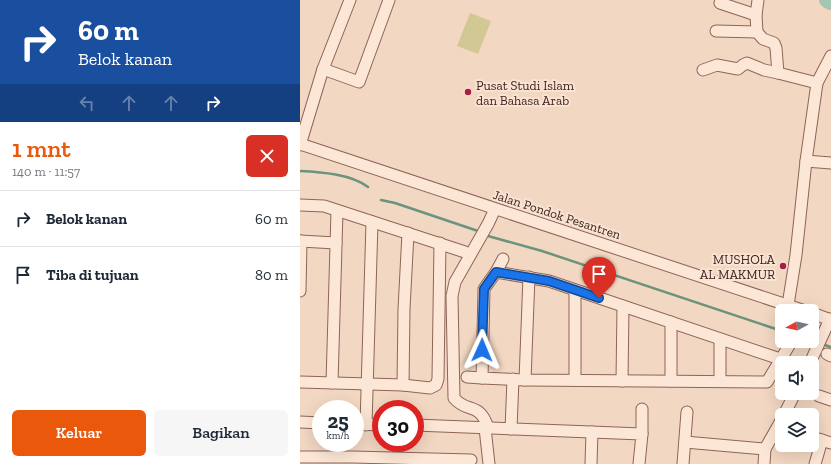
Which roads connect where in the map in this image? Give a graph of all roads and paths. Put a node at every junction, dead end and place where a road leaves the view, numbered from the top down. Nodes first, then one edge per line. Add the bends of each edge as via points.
1 (350, 0) edge
2 (389, 0) edge
3 (758, 0) edge
4 (720, 3) dead end
5 (756, 15) junction
6 (716, 31) dead end
7 (757, 32) junction
8 (831, 56) edge
9 (323, 69) junction
10 (703, 70) dead end
11 (778, 74) junction
12 (817, 83) junction
13 (300, 145) edge
14 (806, 161) junction
15 (831, 163) edge
16 (300, 205) edge
17 (495, 209) junction
18 (337, 211) junction
19 (372, 222) junction
20 (408, 233) junction
21 (301, 241) edge
22 (336, 243) junction
23 (440, 243) junction
24 (465, 252) dead end
25 (503, 259) dead end
26 (496, 272) junction
27 (529, 277) junction
28 (576, 290) junction
29 (300, 291) edge
30 (785, 304) edge
31 (788, 304) edge
32 (623, 306) junction
33 (819, 316) edge
34 (830, 320) edge
35 (671, 322) junction
36 (720, 339) junction
37 (814, 356) edge
38 (775, 357) edge
39 (775, 368) edge
40 (467, 378) dead end
41 (482, 378) junction
42 (512, 379) junction
43 (525, 380) junction
44 (575, 380) junction
45 (622, 380) junction
46 (671, 381) junction
47 (720, 381) junction
48 (300, 382) edge
49 (332, 384) junction
50 (368, 385) junction
51 (403, 385) junction
52 (819, 396) dead end
53 (831, 400) edge
54 (642, 409) dead end
55 (687, 412) dead end
56 (300, 422) edge
57 (312, 423) edge
58 (366, 425) joint
59 (372, 425) edge
60 (424, 425) edge
61 (487, 428) junction
62 (512, 429) junction
63 (775, 431) edge
64 (592, 432) junction
65 (642, 434) junction
66 (822, 440) edge
67 (685, 442) junction
68 (765, 449) junction
69 (303, 460) edge
70 (471, 460) dead end
71 (353, 461) edge
72 (402, 461) edge
73 (447, 462) edge
74 (490, 464) edge
75 (591, 464) edge
76 (639, 464) edge
77 (683, 464) edge
78 (764, 464) edge
79 (815, 464) edge

1 - 9 street
2 - 9 street via 359,82
3 - 5 street
4 - 5 street
5 - 7 street
6 - 7 street
7 - 11 street via 763,39 774,43
8 - 12 street
9 - 13 street
10 - 11 street via 717,65 738,69 747,64
11 - 12 street
12 - 14 street
13 - 17 street, Jalan Pondok Pesantren
14 - 15 street
14 - 31 street
16 - 18 street via 324,206
17 - 30 street, Jalan Pondok Pesantren
17 - 61 street via 455,282 452,296 454,398 459,404 478,410 486,419
18 - 19 street
18 - 22 street
19 - 20 street
19 - 50 street
20 - 23 street
20 - 51 street
21 - 22 street
21 - 29 street
22 - 49 street
23 - 24 street
23 - 51 street via 438,383 430,388
25 - 26 street
26 - 27 street
26 - 41 street via 483,293
27 - 28 street
27 - 43 street
28 - 32 street
28 - 44 street
32 - 35 street
32 - 45 street
33 - 34 street
34 - 37 street
35 - 36 street
35 - 46 street
36 - 38 street
36 - 47 street
39 - 47 street via 766,385
40 - 41 street
41 - 42 street
42 - 43 street
42 - 62 street
43 - 44 street
44 - 45 street
45 - 46 street
46 - 47 street
48 - 49 street
49 - 50 street
50 - 51 street
50 - 58 street
52 - 53 street
54 - 65 street
55 - 67 street
56 - 57 street
58 - 59 street
60 - 61 street
61 - 62 street
61 - 74 street
62 - 64 street
63 - 68 street
64 - 65 street
64 - 75 street
65 - 76 street
66 - 79 street
67 - 68 street
67 - 77 street
68 - 78 street
69 - 71 street
70 - 73 street
71 - 72 street
72 - 73 street

